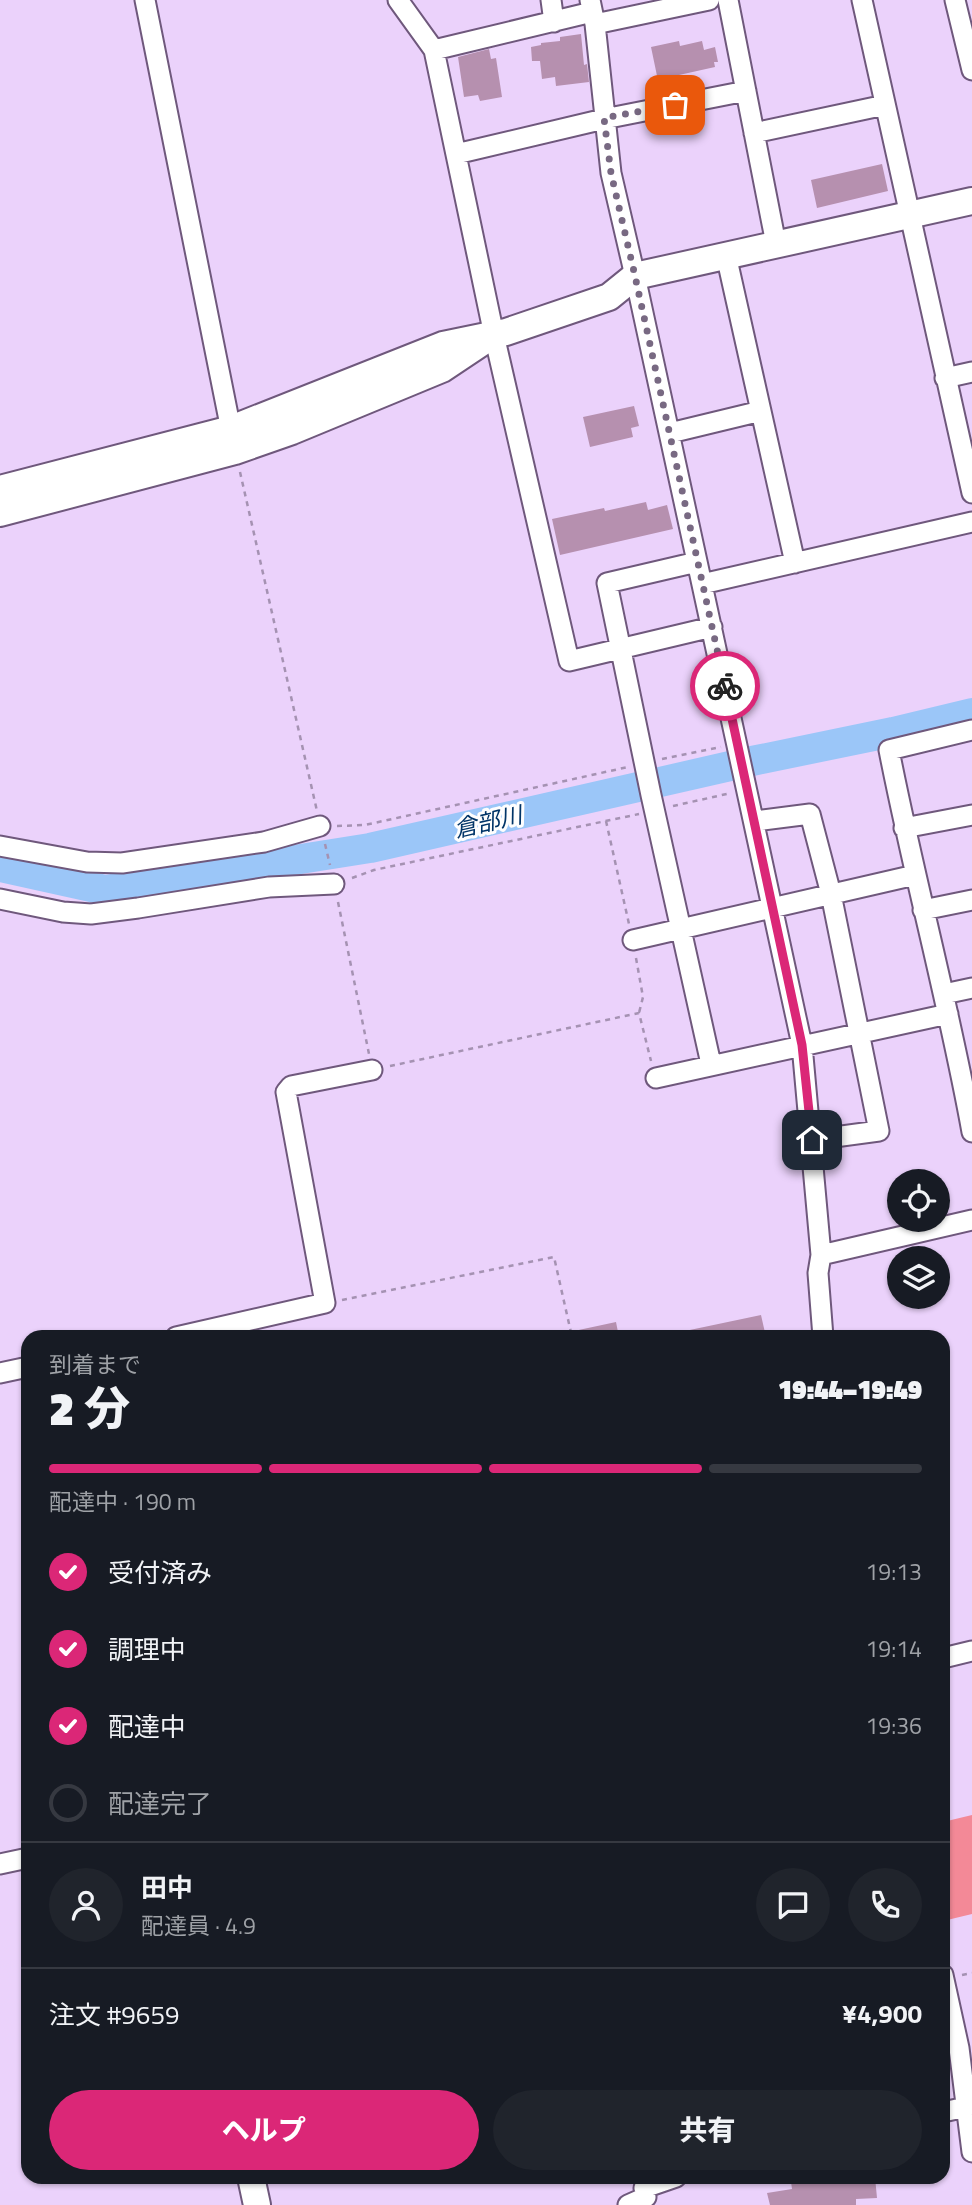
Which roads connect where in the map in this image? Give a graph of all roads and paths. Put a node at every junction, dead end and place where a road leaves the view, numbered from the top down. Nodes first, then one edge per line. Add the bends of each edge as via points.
1 (145, 0) edge
2 (398, 0) edge
3 (551, 0) edge
4 (709, 0) edge
5 (728, 0) edge
6 (862, 0) edge
7 (956, 0) edge
8 (592, 12) edge
9 (554, 22) junction
10 (969, 43) edge
11 (434, 50) junction
12 (972, 71) edge
13 (746, 91) junction
14 (885, 105) junction
15 (604, 118) junction
16 (754, 133) junction
17 (456, 154) junction
18 (972, 201) edge
19 (911, 215) junction
20 (776, 244) junction
21 (726, 255) junction
22 (635, 276) junction
23 (494, 335) junction
24 (972, 372) edge
25 (945, 379) junction
26 (761, 411) junction
27 (670, 433) junction
28 (233, 440) junction
29 (0, 489) edge
30 (972, 491) edge
31 (0, 513) edge
32 (972, 522) edge
33 (697, 562) junction
34 (795, 563) junction
35 (702, 584) junction
36 (712, 627) junction
37 (620, 650) junction
38 (972, 730) edge
39 (743, 766) junction
40 (649, 787) junction
41 (972, 815) edge
42 (606, 821) junction
43 (755, 821) junction
44 (904, 828) junction
45 (321, 830) junction
46 (0, 846) edge
47 (915, 875) junction
48 (332, 878) junction
49 (831, 894) junction
50 (0, 899) edge
51 (972, 900) edge
52 (774, 908) junction
53 (923, 910) junction
54 (680, 928) junction
55 (633, 940) junction
56 (972, 988) edge
57 (944, 993) junction
58 (639, 1013) junction
59 (948, 1014) junction
60 (859, 1033) junction
61 (802, 1045) junction
62 (711, 1064) junction
63 (966, 1068) edge
64 (372, 1070) junction
65 (656, 1078) joint
66 (972, 1132) edge
67 (812, 1140) junction
68 (972, 1220) edge
69 (821, 1255) junction
70 (326, 1303) junction
71 (207, 1330) edge
72 (570, 1330) edge
73 (822, 1330) edge
74 (21, 1368) edge
75 (0, 1373) edge
76 (972, 1651) edge
77 (950, 1656) edge
78 (21, 1860) edge
79 (0, 1864) edge
80 (950, 2022) edge
81 (950, 2114) edge
82 (969, 2120) edge
83 (972, 2152) edge
84 (252, 2184) edge
85 (662, 2184) edge
86 (641, 2195) edge
87 (257, 2205) edge

1 - 28 street
2 - 11 street
3 - 9 street
4 - 8 street
5 - 13 street
6 - 14 street
7 - 10 street
8 - 9 street
8 - 15 street
9 - 11 street
10 - 12 street
11 - 17 street
13 - 15 street
13 - 16 street
14 - 16 street
14 - 19 street
15 - 17 street
15 - 22 street via 611,173
16 - 20 street
17 - 23 street
18 - 19 street
19 - 20 street
19 - 25 street
20 - 21 street
21 - 22 street
21 - 26 street
22 - 23 street via 609,297
22 - 27 street
23 - 28 street via 442,369 292,431
23 - 37 street via 569,661
24 - 25 street
25 - 30 street
26 - 27 street
26 - 34 street
27 - 33 street
28 - 29 street
28 - 31 street
28 - 45 path
32 - 34 street
33 - 35 street
33 - 37 street via 607,583
34 - 35 street
35 - 36 street
36 - 37 street
36 - 39 street
37 - 40 street
38 - 44 street via 889,750
39 - 40 path
39 - 40 path
39 - 43 street
40 - 42 path
40 - 45 path
40 - 54 street
41 - 44 street
42 - 48 path
42 - 55 path
43 - 49 street via 810,814
43 - 52 street
44 - 47 street
45 - 46 street via 121,863 87,862
45 - 48 path
47 - 49 street
47 - 53 street
48 - 50 street via 91,914
48 - 64 path
49 - 52 street
49 - 60 street
51 - 53 street
52 - 54 street
52 - 61 street
53 - 57 street
54 - 55 street
54 - 62 street
55 - 58 path via 643,997
56 - 57 street
57 - 59 street
58 - 64 path
58 - 65 path
59 - 60 street
59 - 63 street
60 - 61 street
60 - 67 street via 879,1131
61 - 62 street
61 - 67 street
62 - 65 street
63 - 66 street
64 - 70 street via 291,1086 286,1092
67 - 69 street
68 - 69 street
69 - 73 street
70 - 71 street
70 - 72 path via 554,1257
74 - 75 street
76 - 77 street
78 - 79 street
80 - 82 street via 959,2048
81 - 82 street
82 - 83 street
84 - 87 street
85 - 86 street

